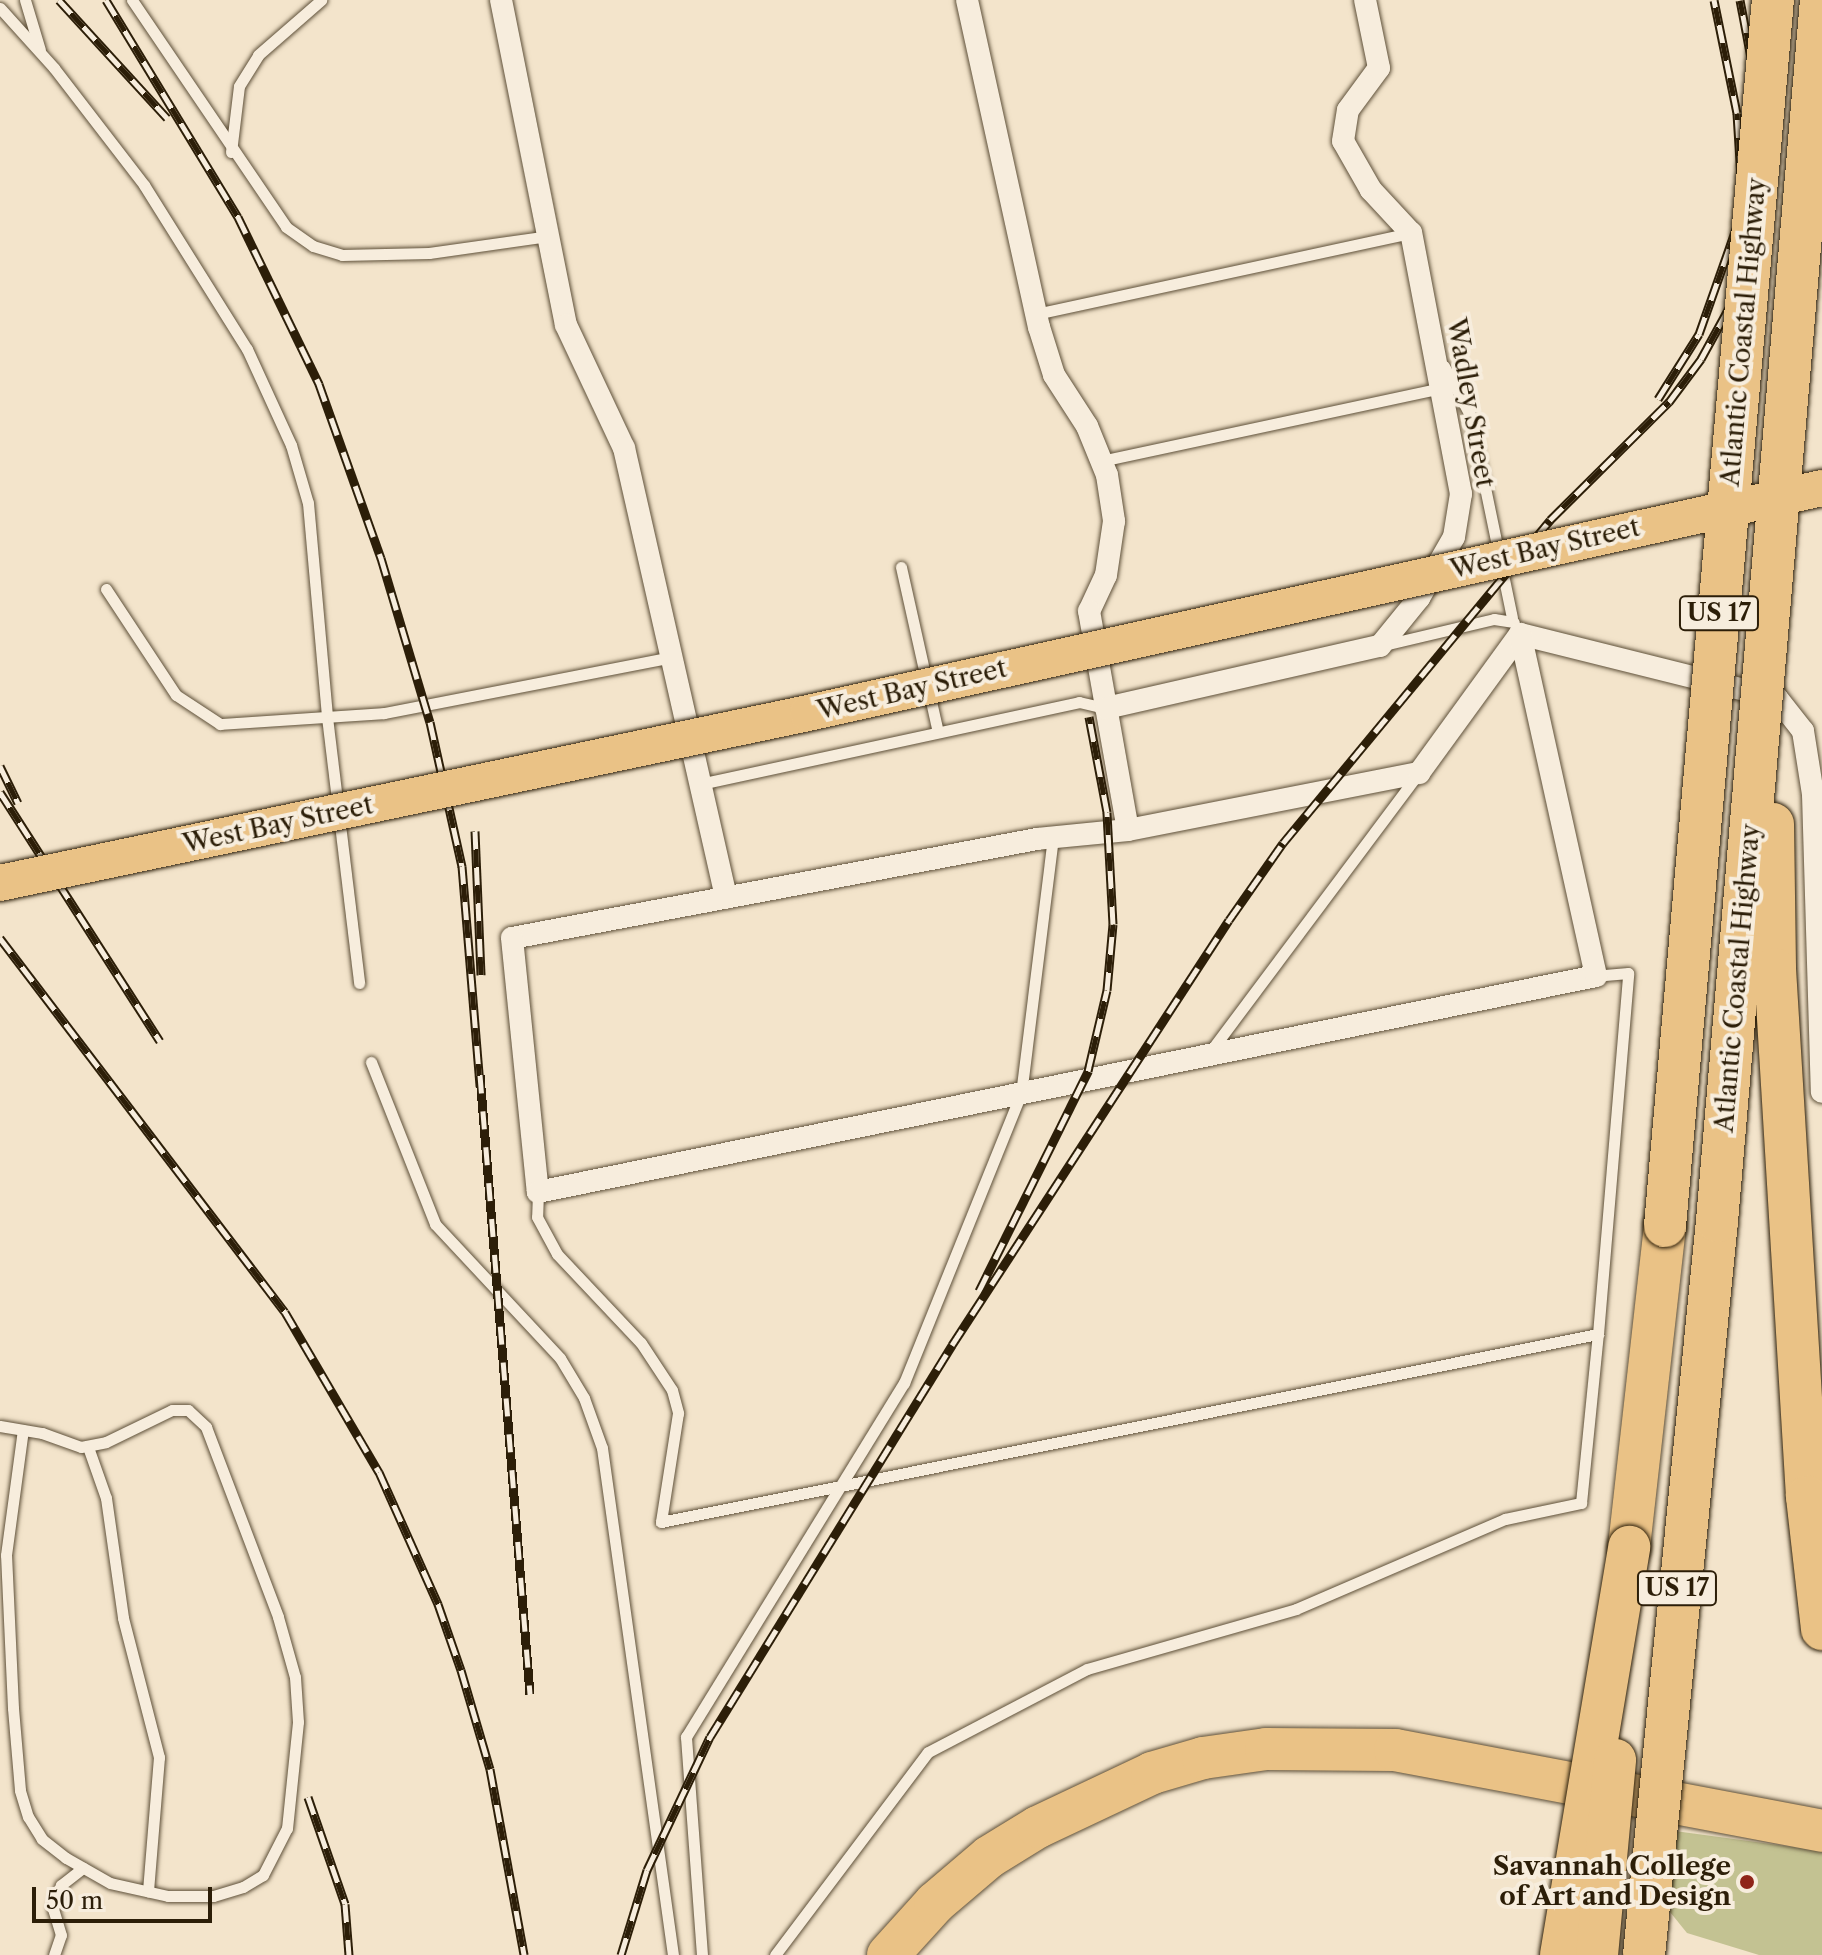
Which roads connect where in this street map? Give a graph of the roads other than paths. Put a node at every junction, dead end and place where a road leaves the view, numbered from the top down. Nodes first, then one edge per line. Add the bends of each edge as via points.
1 (25, 0) edge
2 (132, 0) edge
3 (321, 0) edge
4 (501, 0) edge
5 (967, 0) edge
6 (1365, 0) edge
7 (1773, 0) edge
8 (1821, 0) edge
9 (0, 8) edge
10 (42, 54) junction
11 (231, 152) junction
12 (1411, 233) junction
13 (548, 236) junction
14 (1036, 314) junction
15 (1433, 346) junction
16 (1441, 388) junction
17 (1101, 461) junction
18 (1822, 488) edge
19 (901, 567) dead end
20 (106, 589) dead end
21 (1516, 626) junction
22 (1380, 646) junction
23 (1765, 656) junction
24 (671, 657) junction
25 (1106, 708) junction
26 (327, 717) junction
27 (938, 732) junction
28 (1419, 773) junction
29 (700, 784) junction
30 (1128, 830) junction
31 (1053, 838) junction
32 (0, 883) edge
33 (726, 898) junction
34 (1596, 976) junction
35 (359, 983) dead end
36 (1207, 1055) junction
37 (371, 1062) dead end
38 (1822, 1092) edge
39 (1021, 1094) junction
40 (538, 1192) junction
41 (1598, 1334) junction
42 (0, 1426) edge
43 (23, 1430) junction
44 (88, 1447) junction
45 (841, 1487) junction
46 (1629, 1547) junction
47 (1822, 1629) edge
48 (1822, 1831) edge
49 (83, 1868) junction
50 (148, 1892) junction
51 (54, 1955) edge
52 (673, 1955) edge
53 (702, 1955) edge
54 (775, 1955) edge
55 (888, 1955) edge
56 (1561, 1955) edge
57 (1597, 1955) edge
58 (1644, 1955) edge

1 - 10 lane
2 - 11 lane
3 - 11 lane via 258,55 239,86
4 - 13 street
5 - 14 street
6 - 12 street via 1379,68 1348,110 1343,141 1371,190
7 - 46 highway, Atlantic Coastal Highway / US 17, bridge via 1665,1226
8 - 23 highway, Atlantic Coastal Highway / US 17, bridge
9 - 10 lane
10 - 26 lane via 144,185 270,393 308,503
11 - 13 lane via 286,227 313,246 342,255 429,253
12 - 14 lane
12 - 15 street, Wadley Street
13 - 24 street via 566,325 624,448
14 - 17 street via 1054,375
15 - 16 street, Wadley Street
15 - 21 lane via 1470,415
16 - 17 lane
16 - 22 street, Wadley Street via 1461,494 1454,537 1419,598
17 - 25 street via 1114,521 1106,575 1089,611
18 - 32 main road, West Bay Street, bridge via 792,716
19 - 27 lane
20 - 26 lane via 176,695 220,724
21 - 22 lane
21 - 28 street
21 - 34 street
21 - 38 street via 1777,698 1803,731 1813,794
22 - 25 street
23 - 47 highway, bridge via 1775,969 1807,1497
23 - 58 highway, Atlantic Coastal Highway / US 17, bridge via 1717,1221
24 - 26 lane via 384,713
24 - 29 street
25 - 27 lane via 1079,702
25 - 30 street
26 - 35 lane
27 - 29 lane
28 - 30 street
28 - 36 lane
29 - 33 street
30 - 31 street
31 - 33 street
31 - 39 lane
33 - 40 street via 512,938
34 - 36 street
34 - 41 lane via 1628,973
36 - 39 street
37 - 52 lane via 435,1224 560,1358 589,1410 602,1448
39 - 40 street
39 - 45 lane via 904,1383
40 - 45 lane via 537,1217 557,1254 641,1343 672,1390 678,1413 661,1522
41 - 45 lane
41 - 54 lane via 1581,1503 1505,1519 1296,1609 1087,1669 928,1752
42 - 43 lane
43 - 44 lane
43 - 49 lane via 6,1555 20,1790 42,1839
44 - 50 lane via 106,1498 123,1618 159,1757
44 - 50 lane via 172,1410 198,1415 238,1506 295,1677 294,1779 277,1856 263,1875 213,1896
45 - 53 lane via 686,1737
46 - 56 highway, bridge
46 - 57 highway, Atlantic Coastal Highway / US 17, bridge
48 - 55 highway via 1395,1750 1266,1749 1203,1758 1152,1773 1038,1827 989,1857 935,1903
49 - 50 lane via 110,1883
49 - 51 lane via 61,1885 53,1909 61,1935

